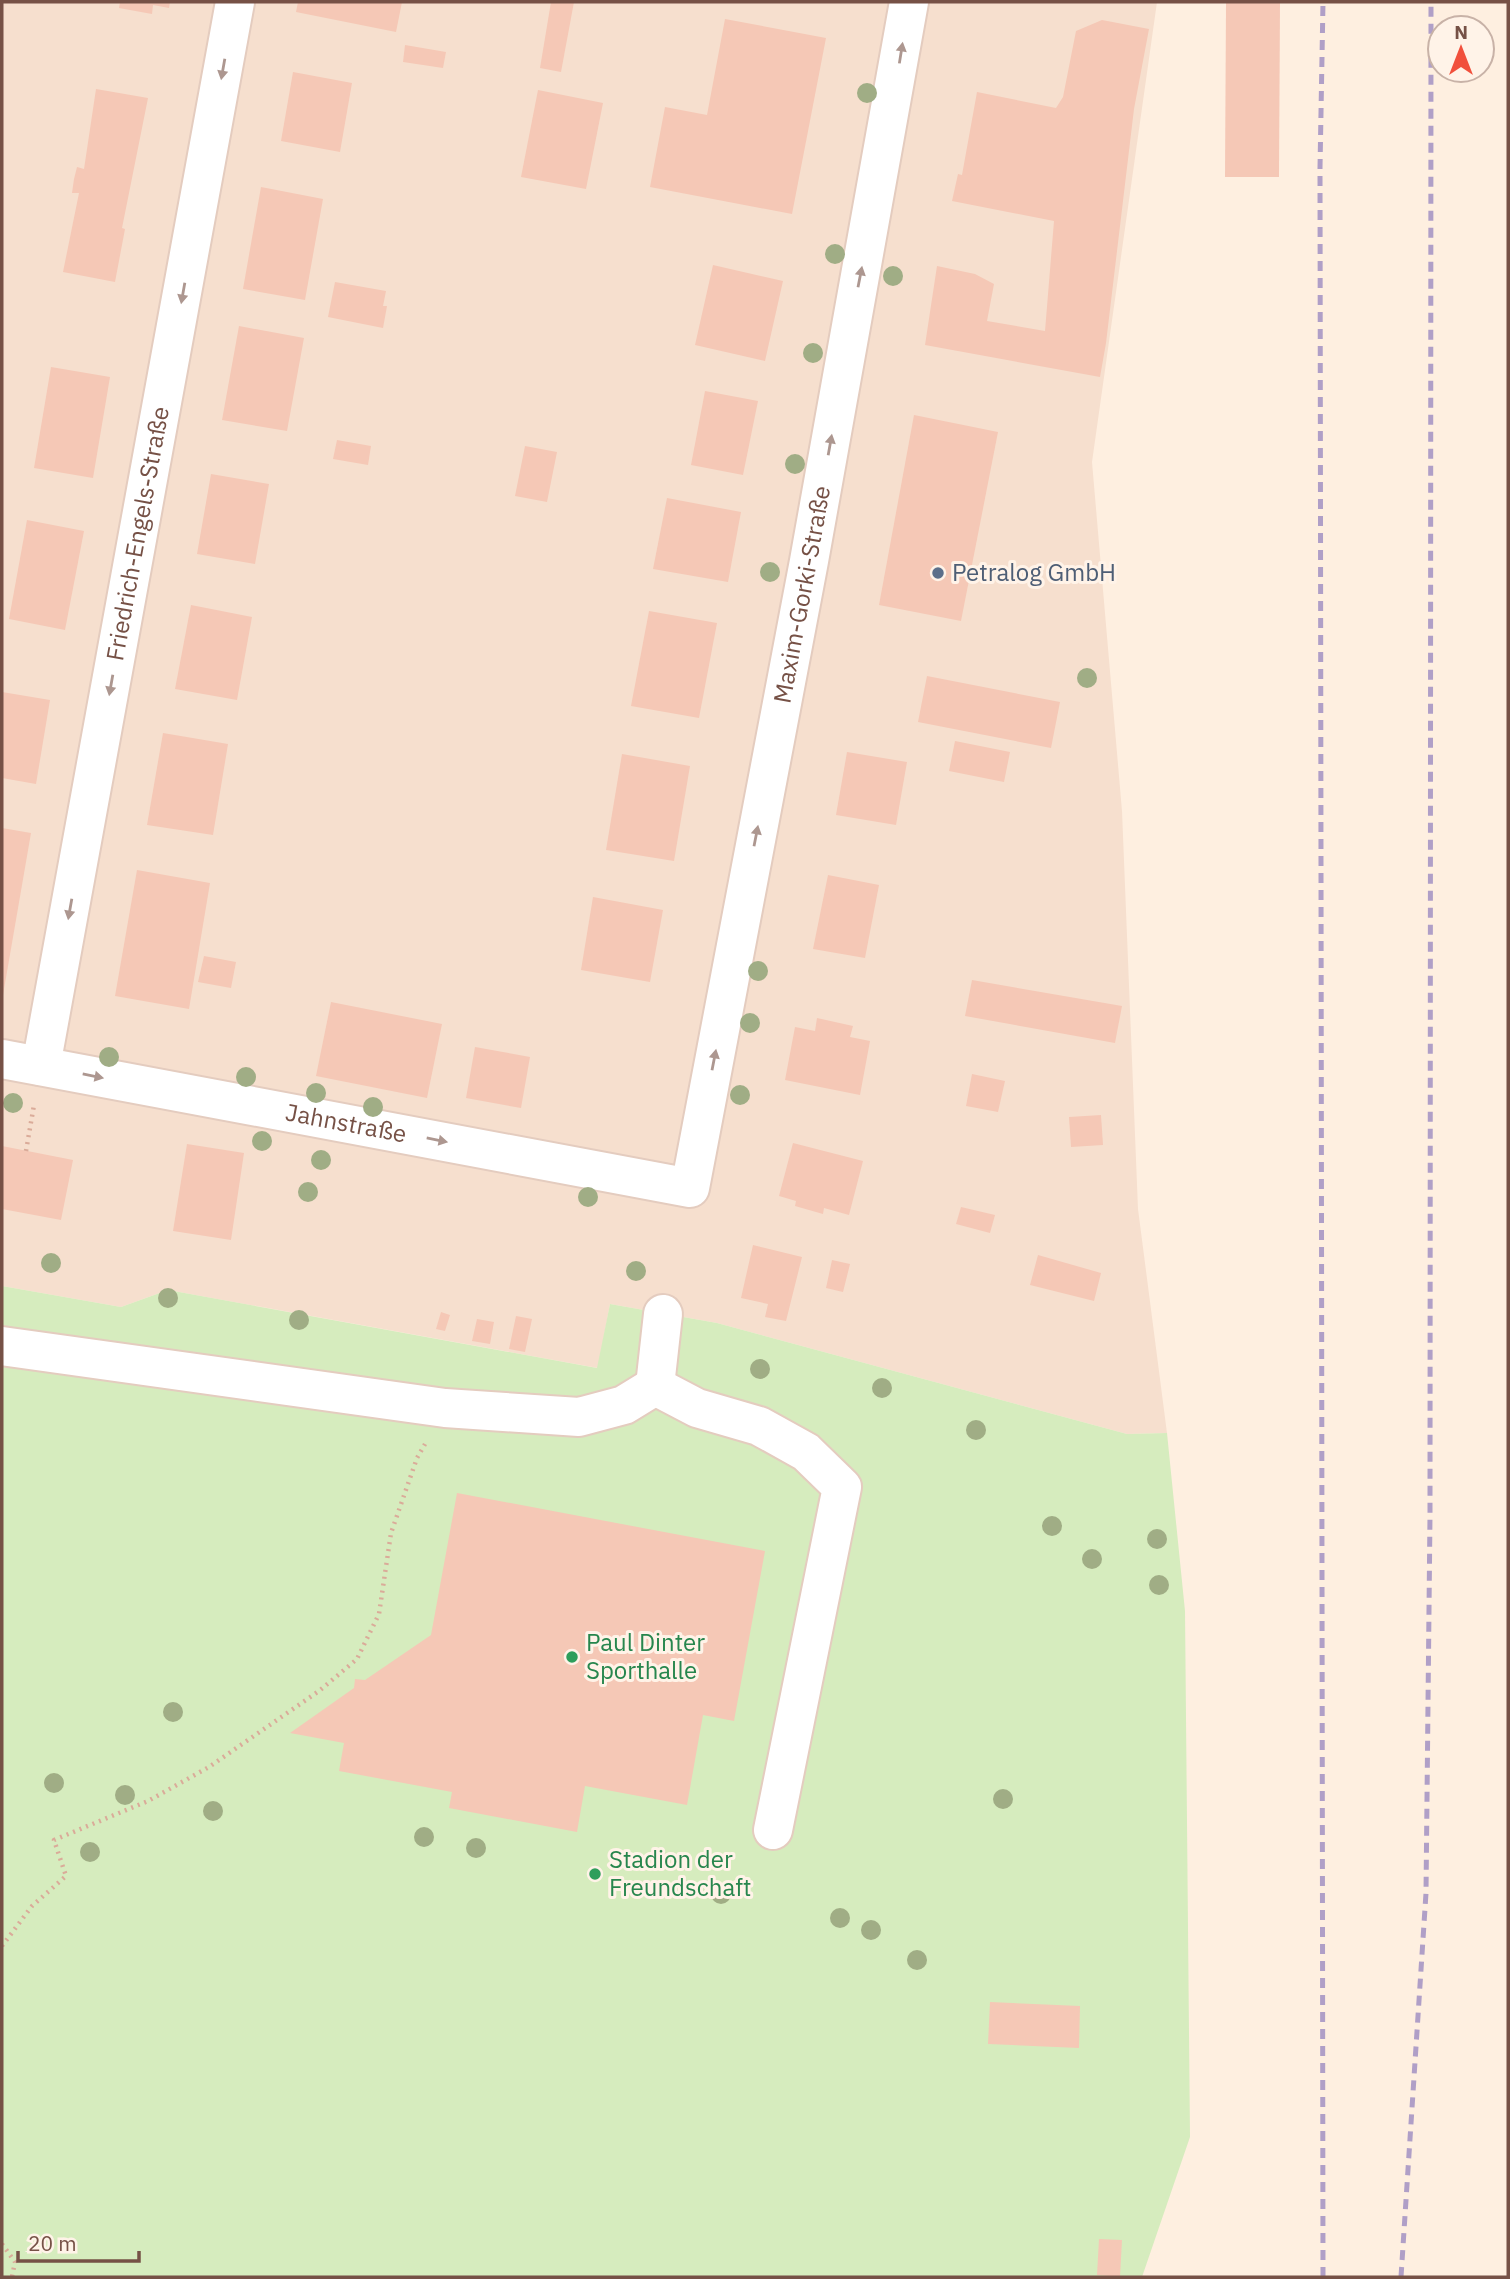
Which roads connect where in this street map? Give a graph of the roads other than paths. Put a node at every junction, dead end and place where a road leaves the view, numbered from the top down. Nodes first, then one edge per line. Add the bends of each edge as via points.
1 (235, 2) edge
2 (909, 2) edge
3 (2, 1059) edge
4 (41, 1066) junction
5 (690, 1188) joint
6 (663, 1314) dead end
7 (2, 1346) edge
8 (655, 1385) junction
9 (773, 1830) dead end

1 -> 4 street, Friedrich-Engels-Straße
5 -> 2 street, Maxim-Gorki-Straße
3 - 4 street, Jahnstraße
4 -> 5 street, Jahnstraße
6 - 8 street
7 - 8 street via 445,1408 579,1417 624,1405
8 - 9 street via 697,1408 759,1426 806,1452 842,1486

